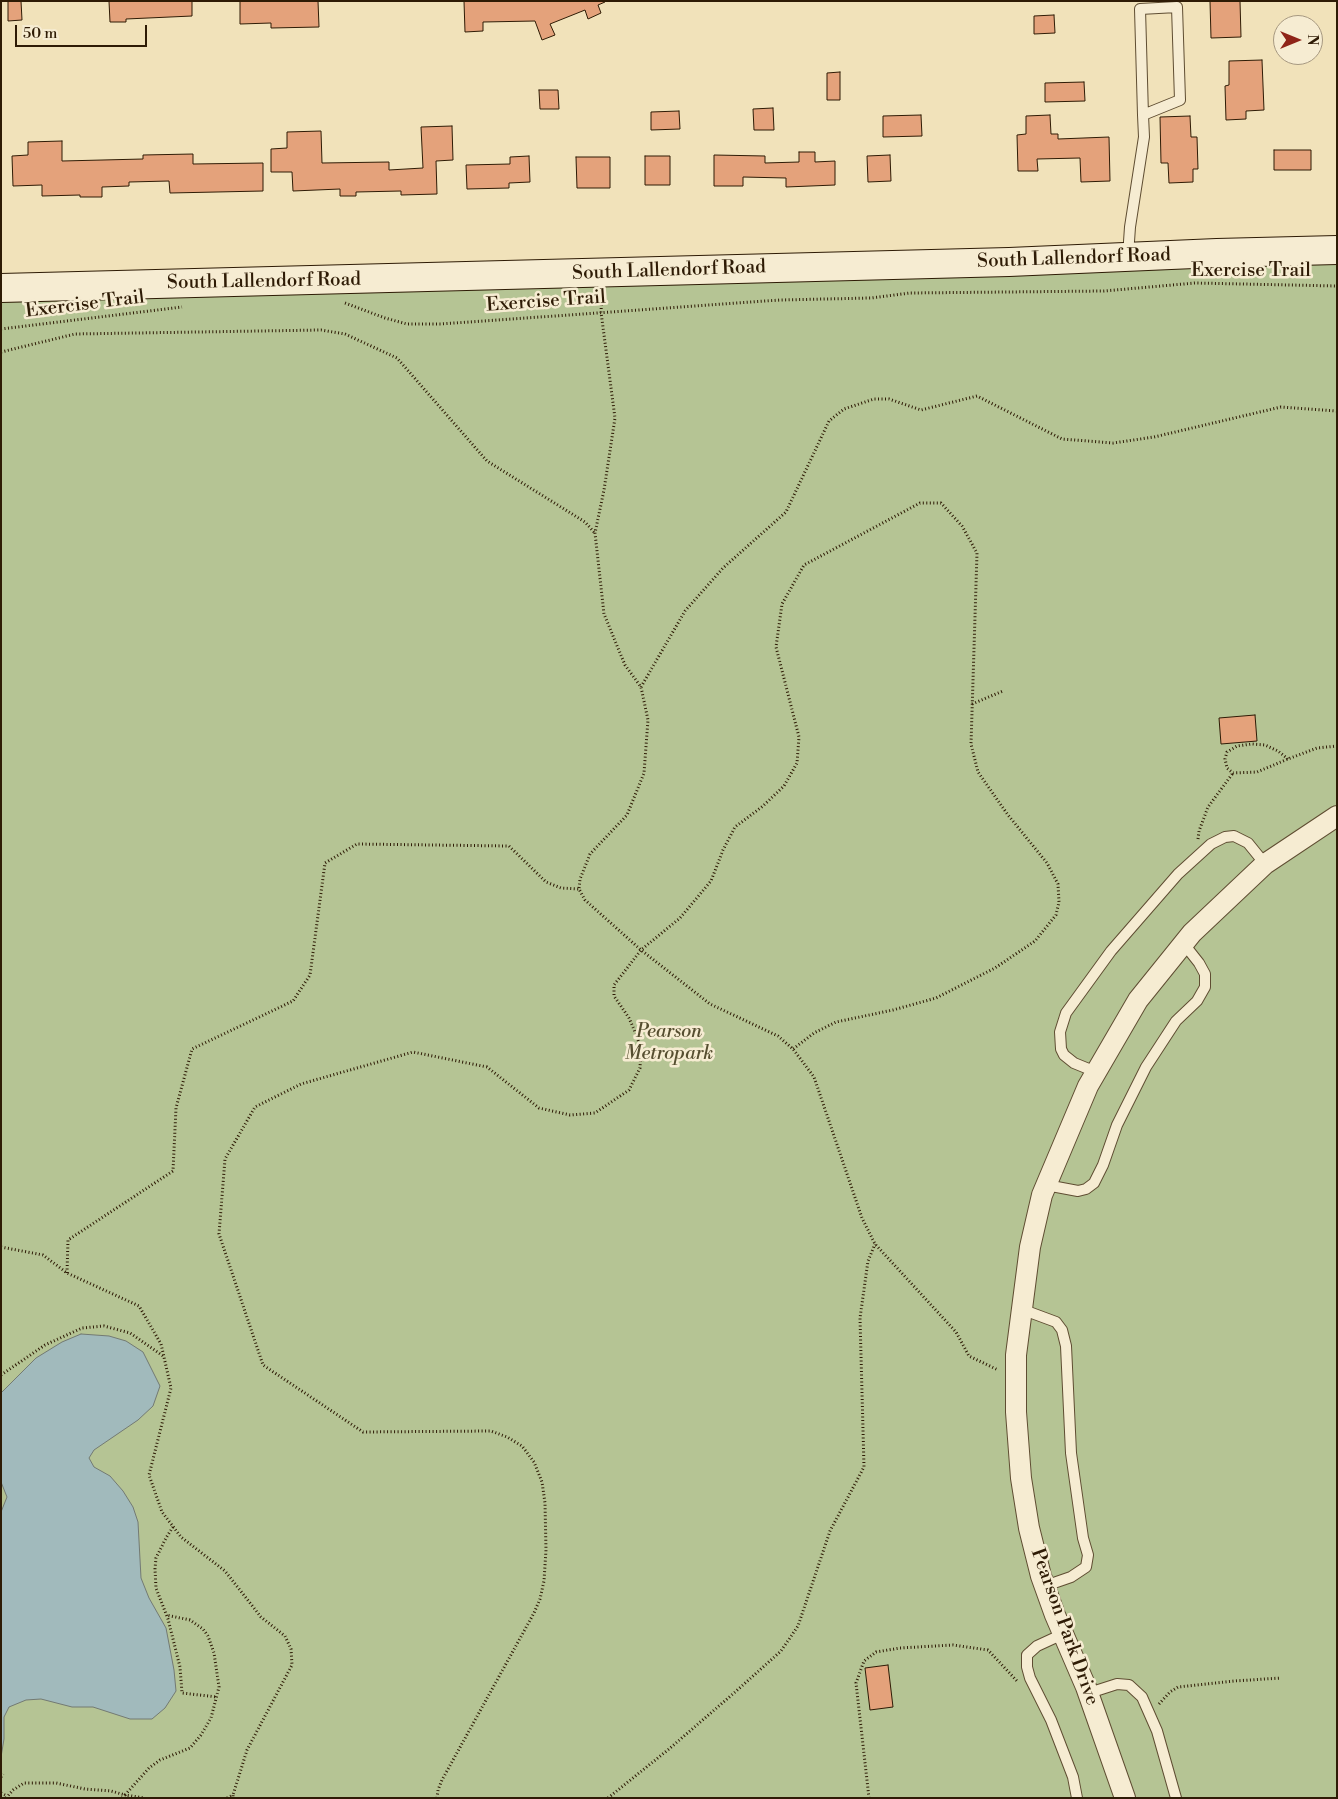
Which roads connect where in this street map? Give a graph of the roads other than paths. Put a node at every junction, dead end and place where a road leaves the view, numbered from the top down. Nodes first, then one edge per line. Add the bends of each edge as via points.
1 (1143, 115) junction
2 (1337, 250) edge
3 (1128, 257) junction
4 (1, 288) edge
5 (1337, 816) edge
6 (1265, 864) junction
7 (1184, 944) junction
8 (1096, 1072) junction
9 (1046, 1185) junction
10 (1021, 1310) junction
11 (1045, 1586) junction
12 (1064, 1634) junction
13 (1088, 1693) junction
14 (1077, 1798) edge
15 (1125, 1798) edge
16 (1176, 1798) edge

1 - 1 lane via 1140,9 1177,7 1180,100
1 - 3 lane via 1144,137
2 - 3 street, South Lallendorf Road
3 - 4 street, South Lallendorf Road
5 - 6 street, Pearson Park Drive
6 - 7 street, Pearson Park Drive
6 - 8 lane via 1248,843 1234,836 1211,844 1178,874 1111,951 1066,1013 1060,1032 1064,1055
7 - 8 street, Pearson Park Drive via 1138,1000
7 - 9 lane via 1205,974 1205,986 1197,1001 1176,1020 1146,1067 1116,1125 1094,1184 1078,1191
8 - 9 street, Pearson Park Drive
9 - 10 street, Pearson Park Drive via 1030,1247
10 - 11 street, Pearson Park Drive via 1016,1355 1021,1478 1029,1528
10 - 11 lane via 1056,1322 1062,1330 1066,1346 1071,1453 1088,1555 1086,1567 1071,1577
11 - 12 street, Pearson Park Drive
12 - 13 street, Pearson Park Drive
12 - 14 lane via 1037,1646 1027,1655 1027,1667 1074,1777
13 - 15 street, Pearson Park Drive
13 - 16 lane via 1117,1684 1129,1685 1142,1696 1157,1731

